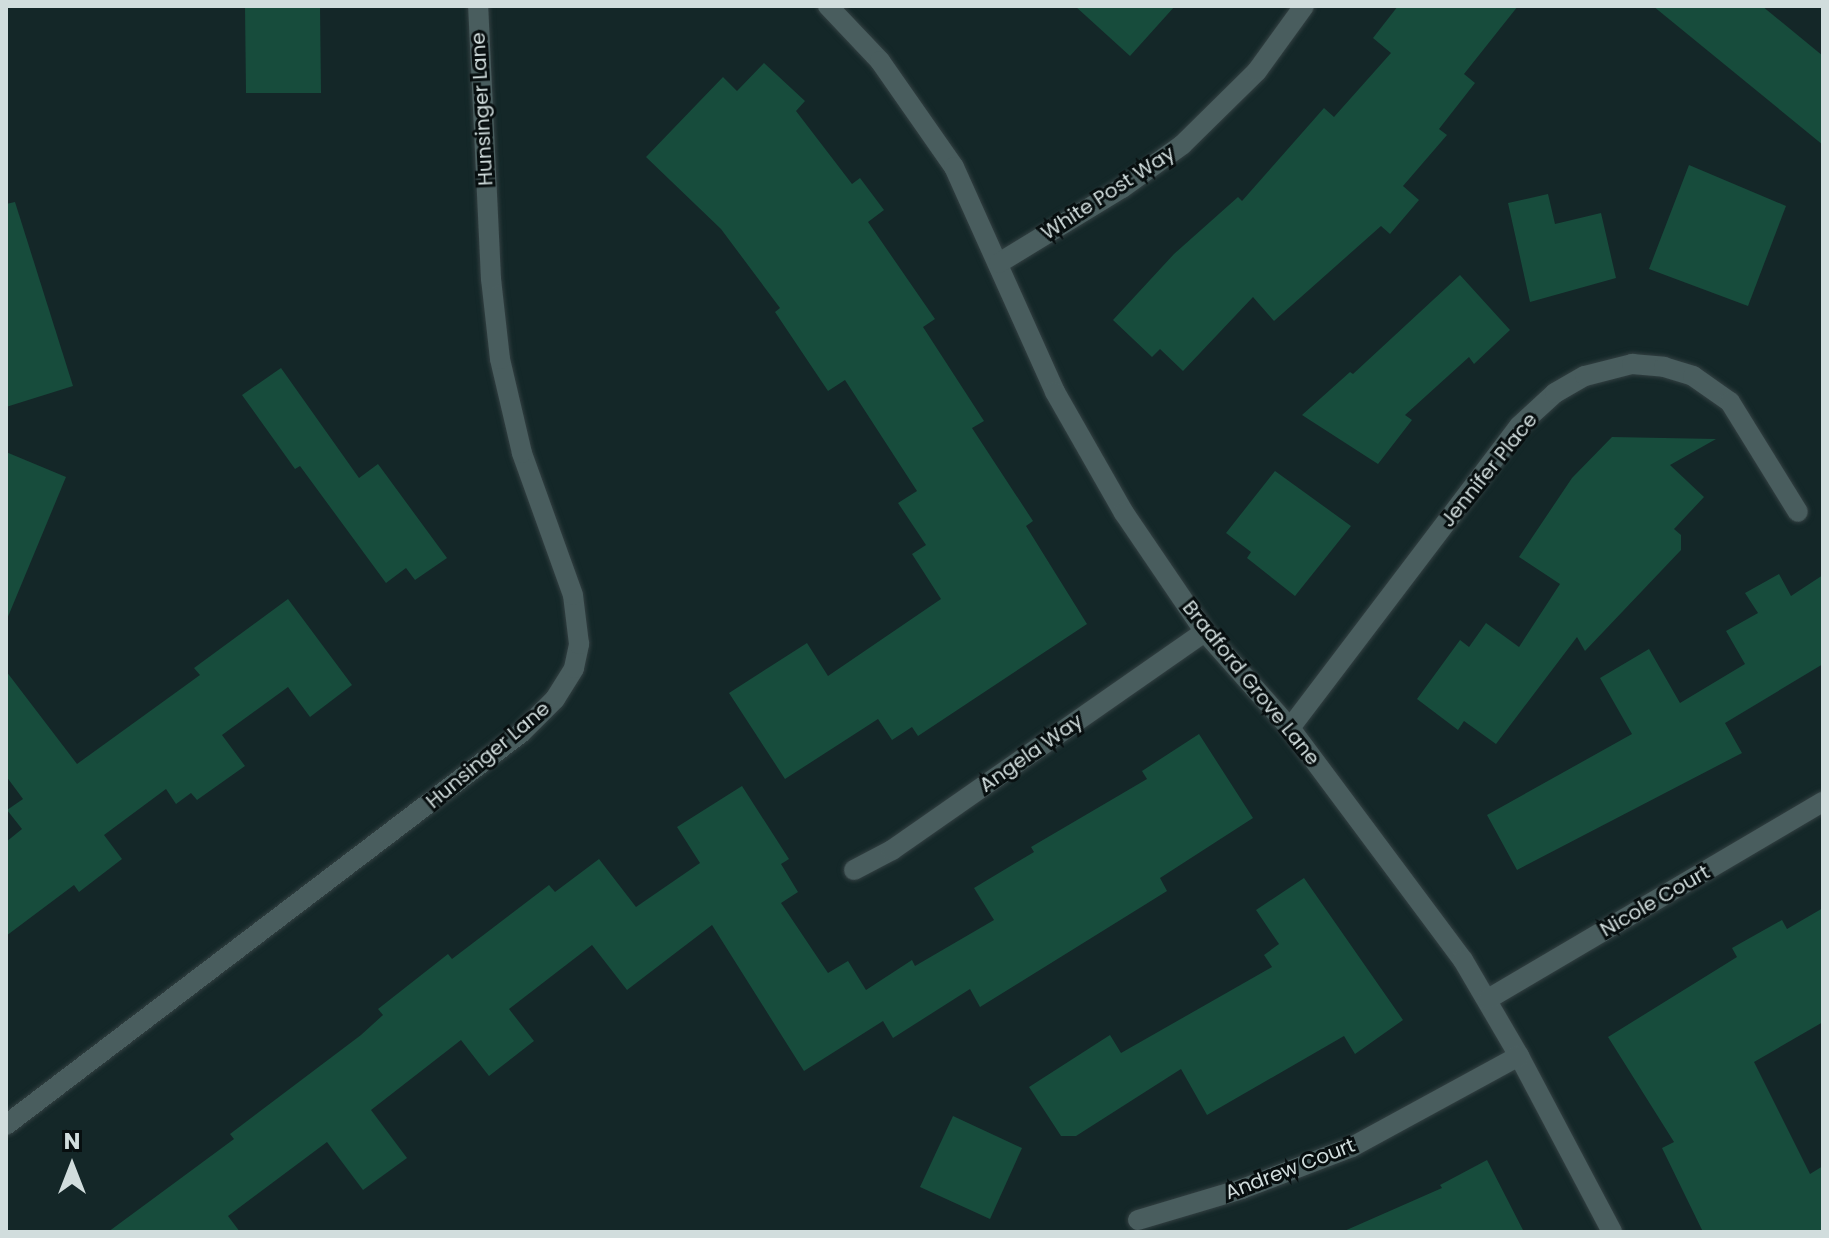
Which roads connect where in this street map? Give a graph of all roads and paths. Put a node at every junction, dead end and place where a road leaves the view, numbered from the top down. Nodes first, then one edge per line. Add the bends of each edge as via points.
1 (478, 6) edge
2 (828, 6) edge
3 (1304, 6) edge
4 (999, 263) junction
5 (1798, 512) dead end
6 (1205, 632) junction
7 (1290, 728) junction
8 (1823, 802) edge
9 (854, 870) dead end
10 (1488, 999) junction
11 (1519, 1056) junction
12 (6, 1125) edge
13 (1138, 1220) dead end
14 (1612, 1232) edge

1 - 12 street, Hunsinger Lane via 491,279 500,359 522,453 573,595 579,644 574,668 555,699 521,733
2 - 4 street, Bradford Grove Lane via 880,61 928,125
3 - 4 street, White Post Way via 1257,71 1182,145
4 - 6 street, Bradford Grove Lane via 1055,392 1124,513
5 - 7 street, Jennifer Place via 1730,402 1693,376 1632,364 1585,376 1555,393 1519,426
6 - 7 street, Bradford Grove Lane
6 - 9 street, Angela Way via 892,850
7 - 10 street, Bradford Grove Lane
8 - 10 street, Nicole Court
10 - 11 street, Bradford Grove Lane
11 - 13 street, Andrew Court via 1352,1147 1242,1189
11 - 14 street, Bradford Grove Lane

